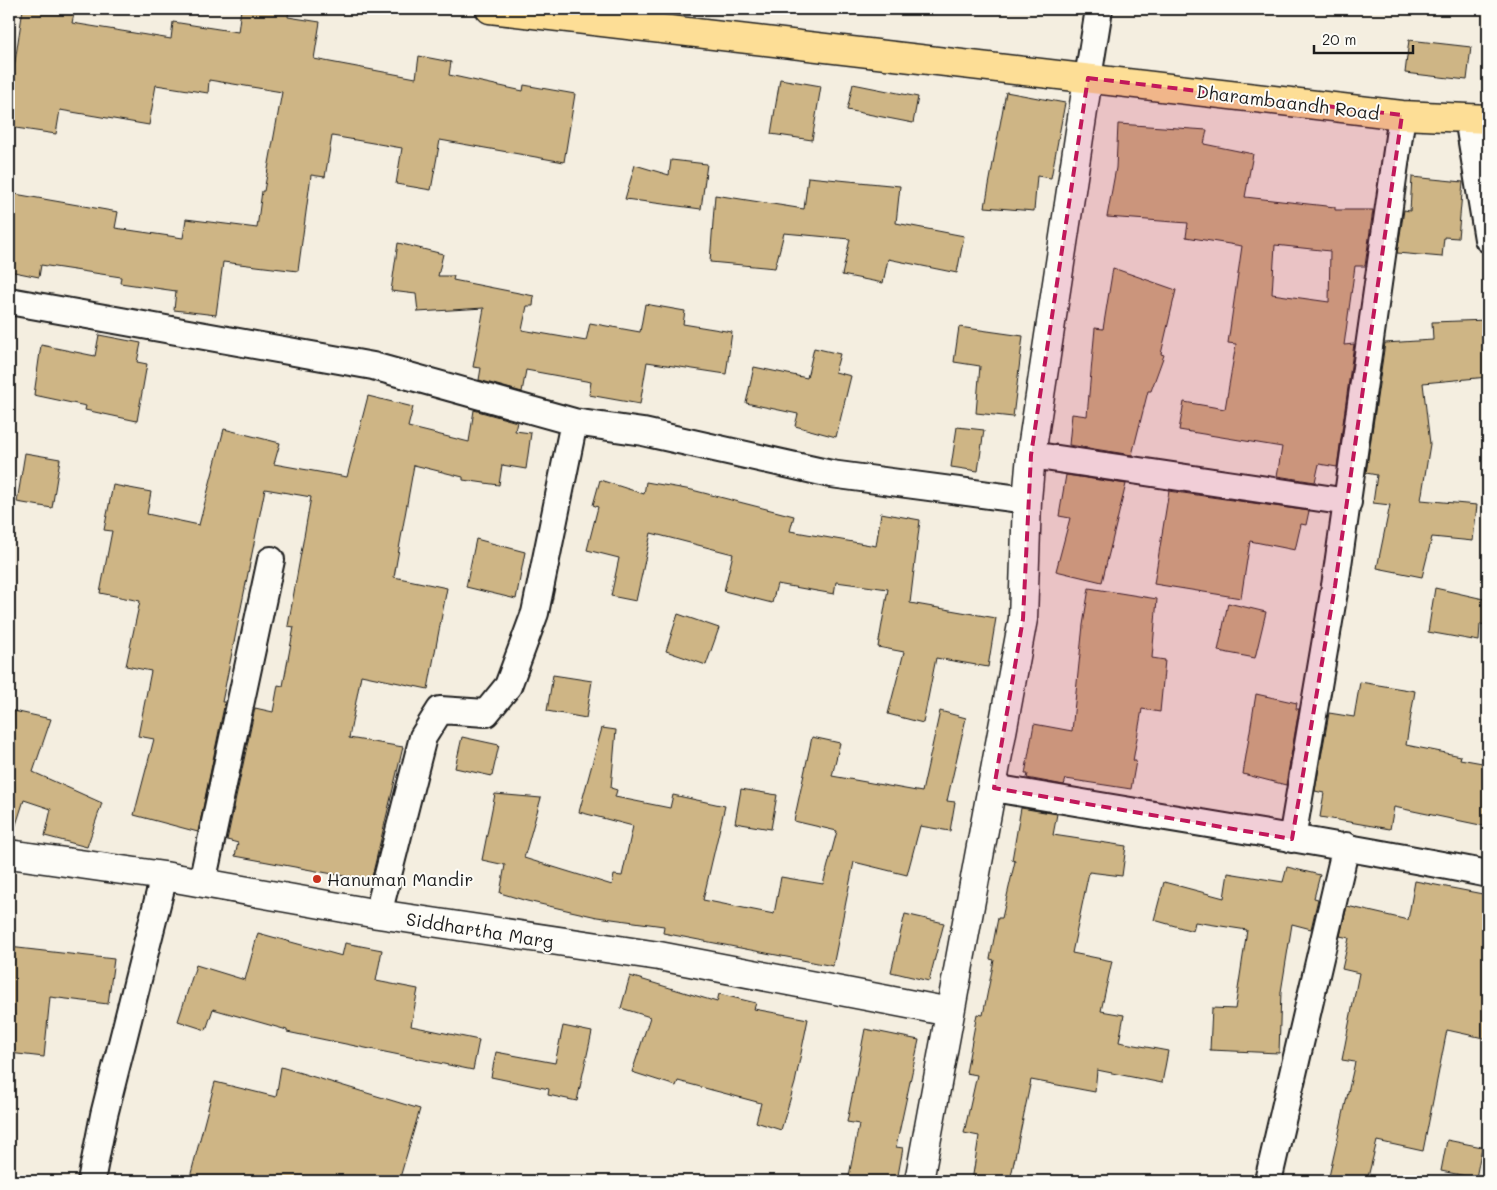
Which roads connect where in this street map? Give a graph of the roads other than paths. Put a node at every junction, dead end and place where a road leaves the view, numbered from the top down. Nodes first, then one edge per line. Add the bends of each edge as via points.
1 (490, 9) edge
2 (1099, 9) edge
3 (1088, 78) junction
4 (1402, 115) junction
5 (1478, 119) edge
6 (1488, 239) edge
7 (9, 301) edge
8 (574, 422) junction
9 (1031, 455) junction
10 (1027, 500) junction
11 (1348, 502) junction
12 (271, 560) dead end
13 (994, 788) junction
14 (1292, 839) junction
15 (1346, 846) junction
16 (9, 854) edge
17 (1488, 874) edge
18 (164, 876) junction
19 (202, 883) junction
20 (378, 914) junction
21 (950, 1012) junction
22 (91, 1181) edge
23 (919, 1181) edge
24 (1268, 1181) edge

1 - 3 main road, Dharambaandh Road
2 - 3 street
3 - 4 main road, Dharambaandh Road
3 - 9 street
4 - 5 main road, Dharambaandh Road
4 - 11 street
5 - 6 street
7 - 8 street via 373,366
8 - 10 street via 643,432 831,474
8 - 20 street via 536,614 508,686 486,713 440,710 423,737
9 - 10 street
9 - 11 street
10 - 13 street via 1024,619
11 - 14 street
12 - 19 street
13 - 14 street
13 - 21 street
14 - 15 street
15 - 17 street
15 - 24 street
16 - 18 street, Siddhartha Marg
18 - 19 street, Siddhartha Marg
18 - 22 street via 104,1115
19 - 20 street, Siddhartha Marg
20 - 21 street, Siddhartha Marg via 659,956
21 - 23 street

